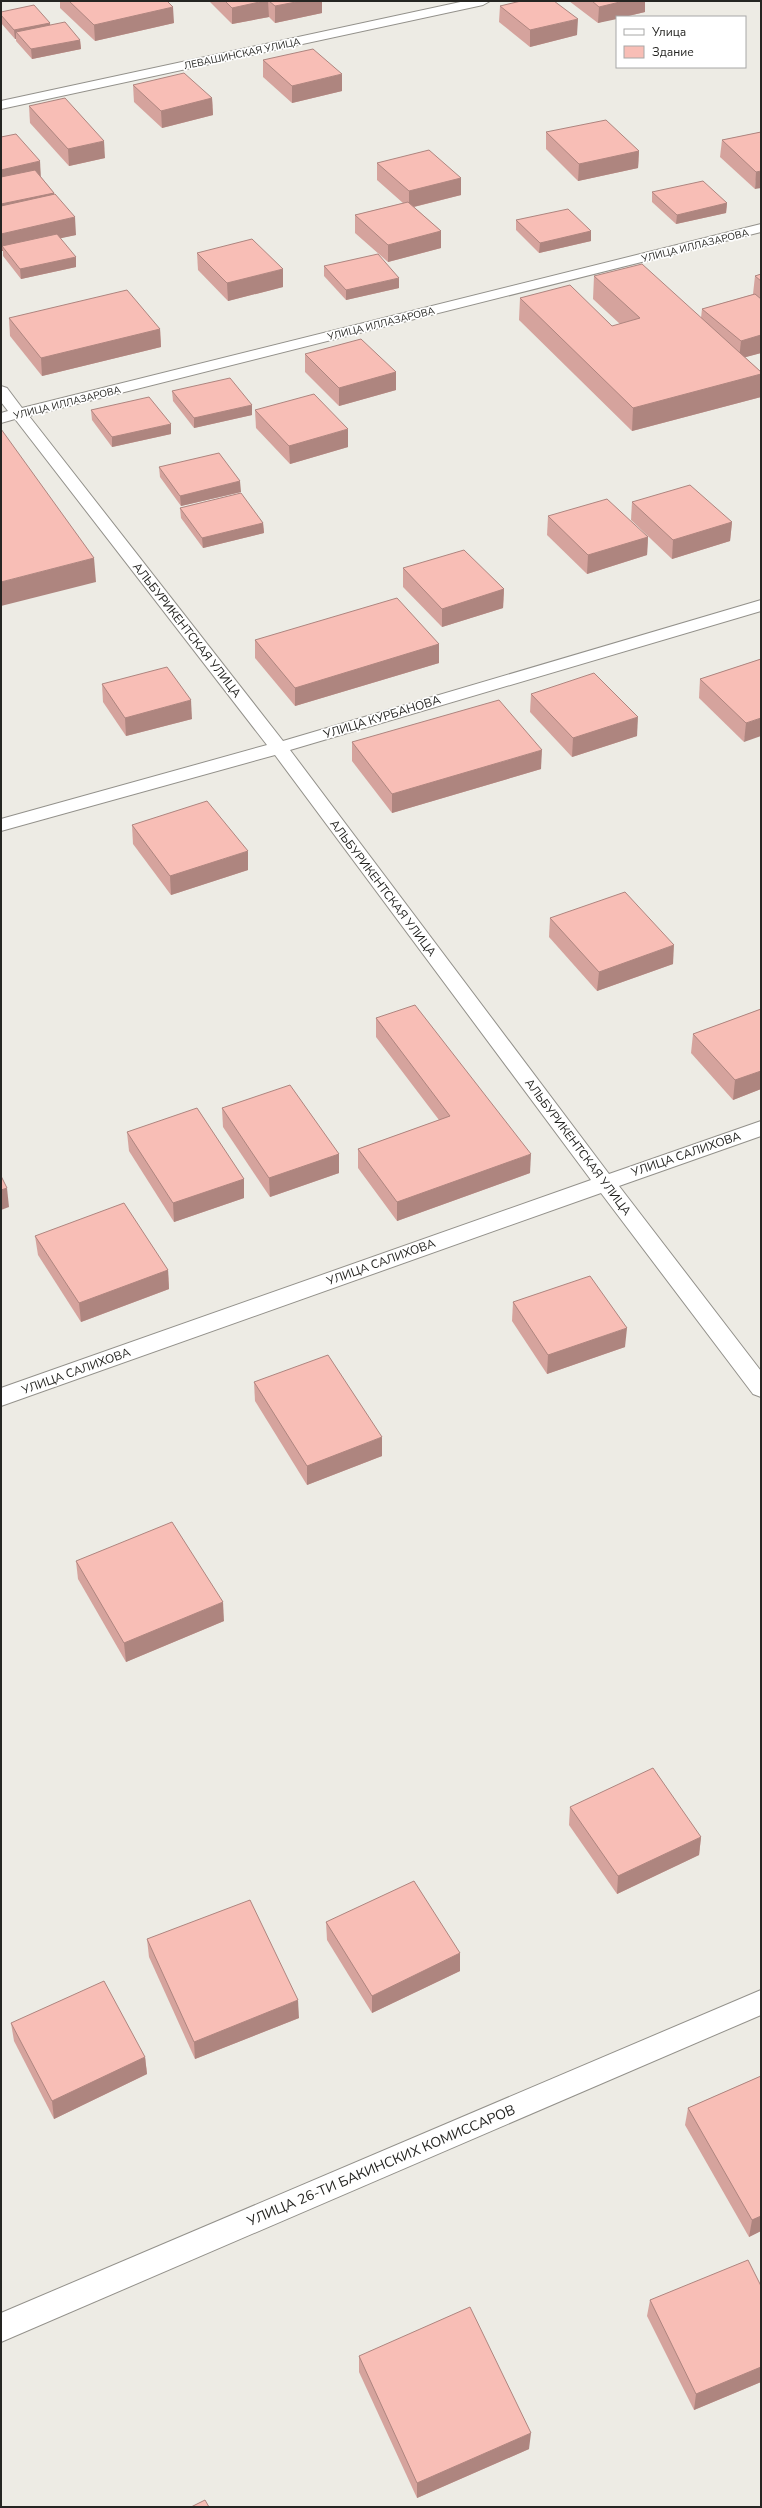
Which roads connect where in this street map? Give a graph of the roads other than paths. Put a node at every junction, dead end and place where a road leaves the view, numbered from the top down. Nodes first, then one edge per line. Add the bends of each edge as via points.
1 (483, 1) edge
2 (1, 105) edge
3 (761, 228) edge
4 (1, 391) edge
5 (10, 416) edge
6 (761, 605) edge
7 (278, 748) junction
8 (1, 825) edge
9 (761, 1128) edge
10 (604, 1182) junction
11 (761, 1388) edge
12 (1, 1397) edge
13 (761, 2002) edge
14 (1, 2328) edge

1 - 2 street, ЛЕВАШИНСКАЯ УЛИЦА
3 - 5 street, УЛИЦА ИЛЛАЗАРОВА
4 - 5 street, АЛЬБУРИКЕНТСКАЯ УЛИЦА
5 - 7 street, АЛЬБУРИКЕНТСКАЯ УЛИЦА
6 - 7 street, УЛИЦА КУРБАНОВА
7 - 8 street, УЛИЦА КУРБАНОВА
7 - 10 street, АЛЬБУРИКЕНТСКАЯ УЛИЦА
9 - 10 street, УЛИЦА САЛИХОВА
10 - 11 street, АЛЬБУРИКЕНТСКАЯ УЛИЦА
10 - 12 street, УЛИЦА САЛИХОВА
13 - 14 street, УЛИЦА 26-ТИ БАКИНСКИХ КОМИССАРОВ

